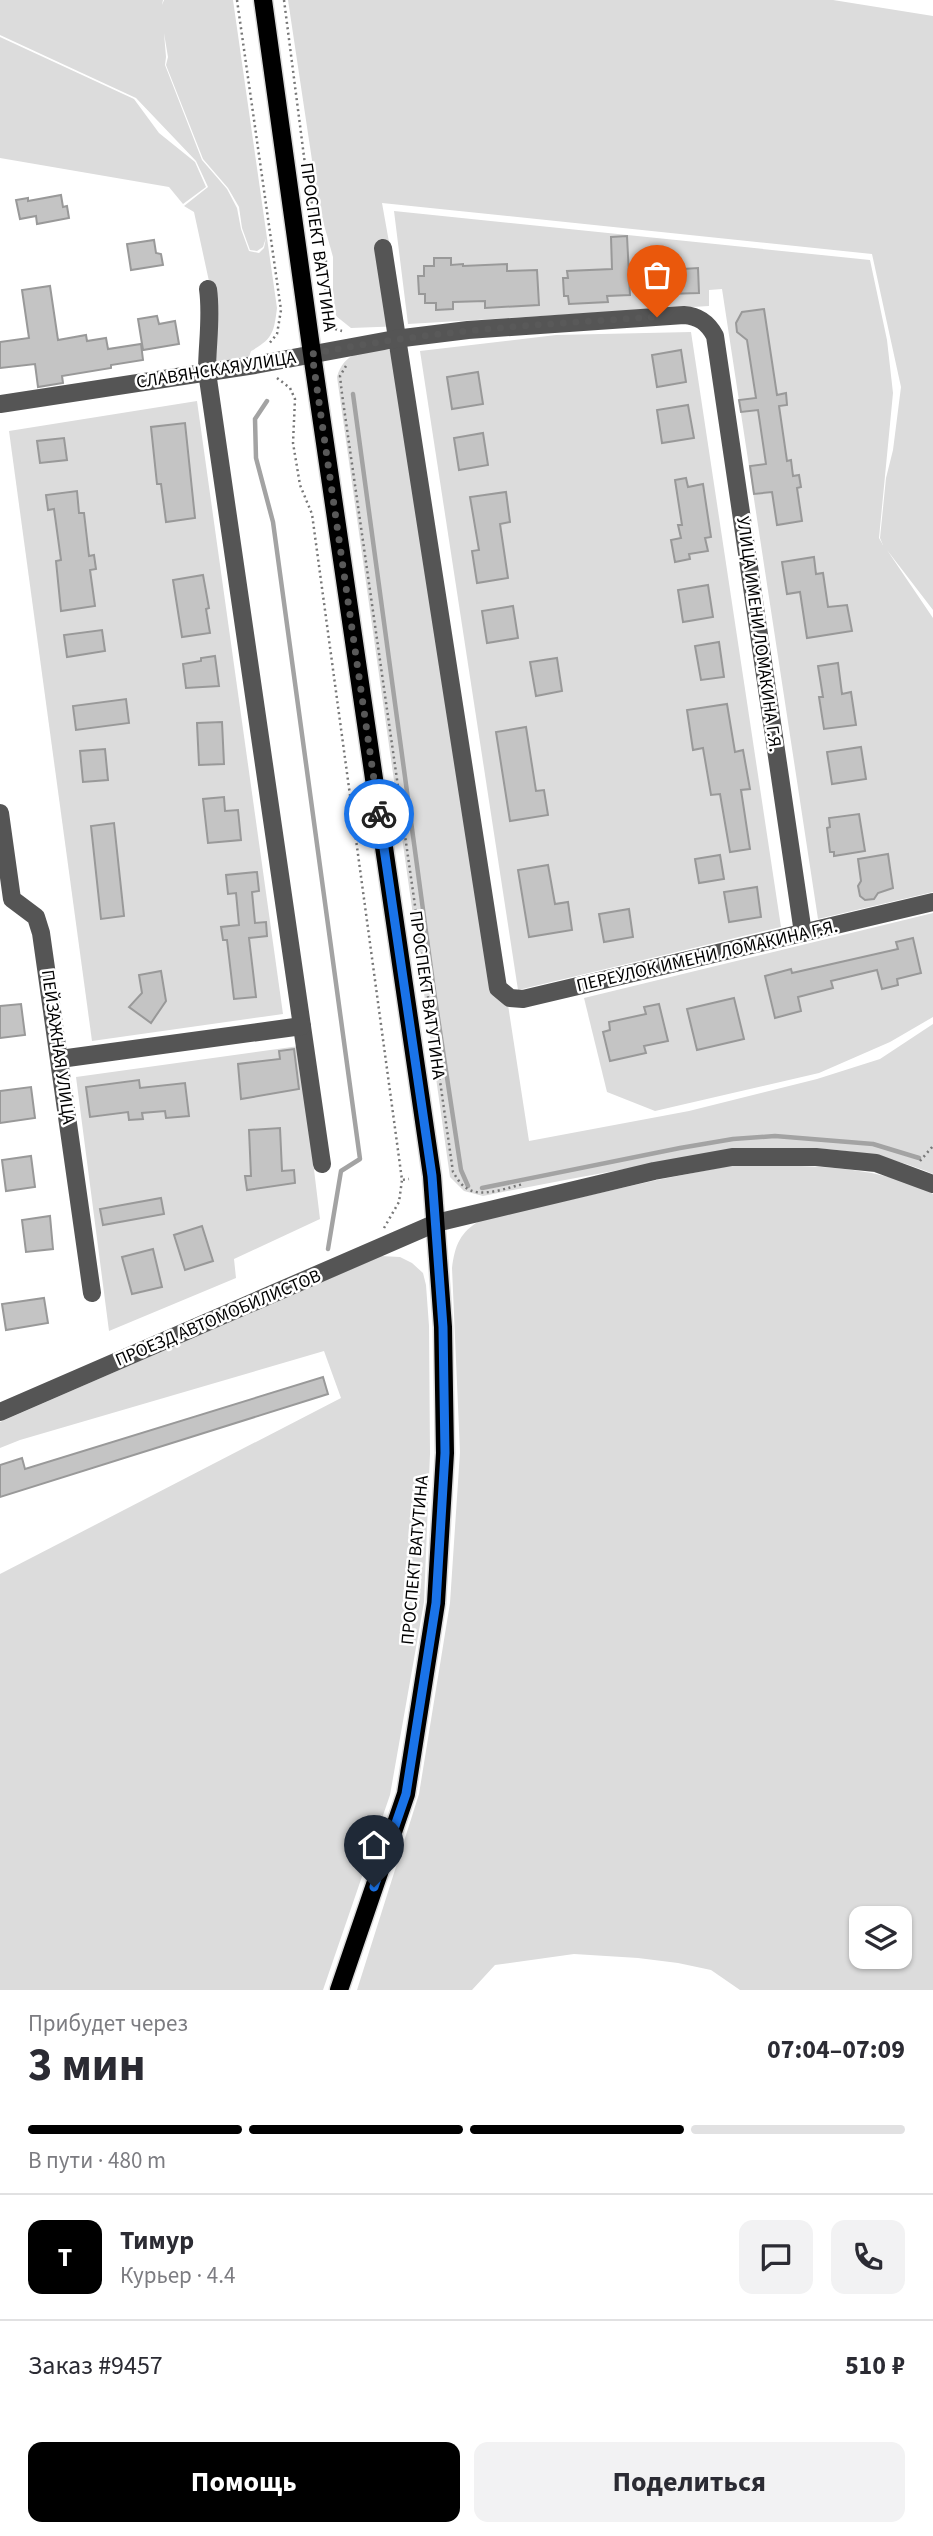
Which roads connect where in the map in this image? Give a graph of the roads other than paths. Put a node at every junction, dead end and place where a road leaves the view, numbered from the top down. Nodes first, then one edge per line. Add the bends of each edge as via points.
1 (263, 0) edge
2 (383, 248) dead end
3 (208, 289) dead end
4 (715, 336) joint
5 (395, 339) junction
6 (312, 354) junction
7 (207, 372) junction
8 (0, 404) edge
9 (0, 813) edge
10 (933, 902) edge
11 (6, 904) edge
12 (803, 933) junction
13 (302, 1026) junction
14 (60, 1059) junction
15 (322, 1164) dead end
16 (933, 1184) edge
17 (436, 1223) junction
18 (92, 1293) dead end
19 (0, 1412) edge
20 (340, 1990) edge

1 - 6 main road, ПРОСПЕКТ ВАТУТИНА
2 - 5 street
3 - 7 street
4 - 5 street, СЛАВЯНСКАЯ УЛИЦА via 704,321 684,315
4 - 12 street, УЛИЦА ИМЕНИ ЛОМАКИНА Г.Я.
5 - 6 street, СЛАВЯНСКАЯ УЛИЦА
5 - 12 street, ПЕРЕУЛОК ИМЕНИ ЛОМАКИНА Г.Я. via 498,988 510,998 523,999
6 - 7 street, СЛАВЯНСКАЯ УЛИЦА
6 - 17 main road, ПРОСПЕКТ ВАТУТИНА
7 - 8 street, СЛАВЯНСКАЯ УЛИЦА
7 - 13 street
9 - 11 street, ПЕЙЗАЖНАЯ УЛИЦА
10 - 12 street, ПЕРЕУЛОК ИМЕНИ ЛОМАКИНА Г.Я.
11 - 14 street, ПЕЙЗАЖНАЯ УЛИЦА via 36,917
13 - 14 street
13 - 15 street
14 - 18 street, ПЕЙЗАЖНАЯ УЛИЦА
16 - 17 street, ПРОЕЗД АВТОМОБИЛИСТОВ via 876,1163 732,1157
17 - 19 street, ПРОЕЗД АВТОМОБИЛИСТОВ
17 - 20 main road, ПРОСПЕКТ ВАТУТИНА via 445,1453 436,1603 406,1794

